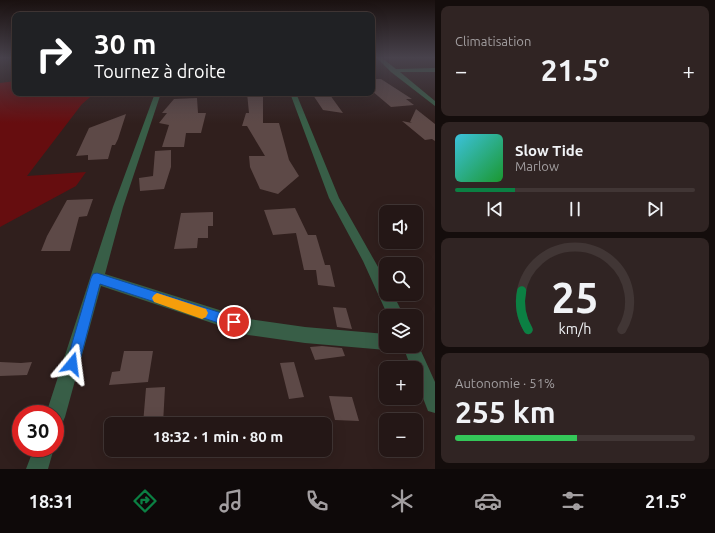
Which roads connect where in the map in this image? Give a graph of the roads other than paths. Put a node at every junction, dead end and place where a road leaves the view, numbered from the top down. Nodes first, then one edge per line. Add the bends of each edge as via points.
1 (404, 80) edge
2 (157, 96) edge
3 (294, 96) edge
4 (435, 104) edge
5 (97, 278) junction
6 (393, 309) edge
7 (379, 341) edge
8 (414, 353) edge
9 (435, 404) edge
10 (59, 405) edge
11 (41, 457) edge
12 (37, 469) edge

1 - 4 street
2 - 5 street via 118,207
3 - 6 street via 334,198
5 - 7 street via 248,327
5 - 10 street
8 - 9 street
11 - 12 street

